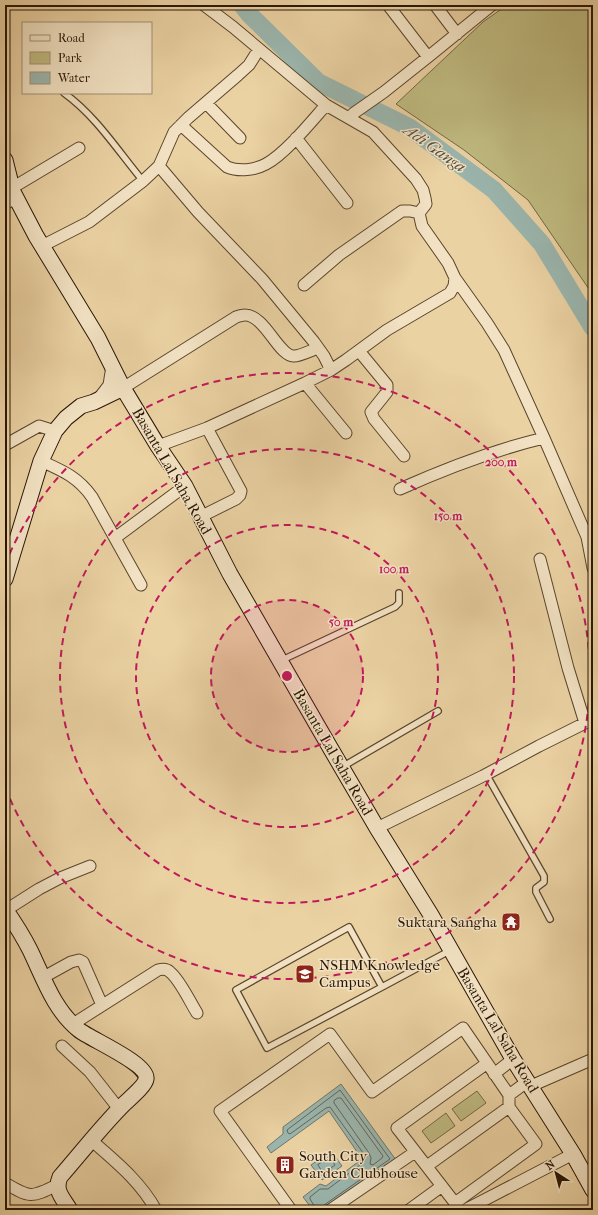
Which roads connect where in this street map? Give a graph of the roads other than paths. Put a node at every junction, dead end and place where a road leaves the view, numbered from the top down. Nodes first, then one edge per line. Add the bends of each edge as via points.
1 (204, 5) edge
2 (388, 5) edge
3 (435, 5) edge
4 (492, 5) edge
5 (457, 34) junction
6 (259, 50) junction
7 (428, 57) junction
8 (65, 94) edge
9 (206, 103) junction
10 (329, 107) junction
11 (350, 116) junction
12 (181, 125) junction
13 (240, 138) dead end
14 (296, 138) junction
15 (79, 148) dead end
16 (5, 160) edge
17 (160, 166) junction
18 (143, 181) junction
19 (11, 197) edge
20 (346, 202) dead end
21 (419, 213) junction
22 (42, 246) junction
23 (455, 278) junction
24 (304, 285) dead end
25 (318, 348) junction
26 (359, 351) junction
27 (112, 366) junction
28 (331, 370) junction
29 (305, 383) junction
30 (123, 388) junction
31 (94, 402) junction
32 (208, 428) junction
33 (55, 431) junction
34 (346, 433) dead end
35 (544, 438) junction
36 (5, 446) edge
37 (158, 446) junction
38 (404, 456) dead end
39 (41, 461) junction
40 (185, 486) junction
41 (400, 489) dead end
42 (200, 516) junction
43 (115, 538) junction
44 (540, 559) dead end
45 (593, 568) edge
46 (5, 579) edge
47 (141, 585) dead end
48 (399, 593) dead end
49 (280, 661) junction
50 (438, 711) dead end
51 (589, 720) edge
52 (341, 767) junction
53 (486, 774) junction
54 (377, 828) junction
55 (90, 866) dead end
56 (5, 910) edge
57 (550, 919) dead end
58 (451, 950) junction
59 (42, 978) junction
60 (382, 987) junction
61 (102, 1005) junction
62 (197, 1013) dead end
63 (73, 1024) junction
64 (62, 1046) dead end
65 (513, 1059) junction
66 (593, 1059) edge
67 (486, 1064) junction
68 (494, 1074) junction
69 (530, 1084) junction
70 (509, 1096) junction
71 (509, 1107) junction
72 (119, 1109) junction
73 (91, 1140) junction
74 (415, 1152) junction
75 (574, 1154) junction
76 (427, 1166) junction
77 (5, 1183) edge
78 (57, 1185) junction
79 (442, 1186) junction
80 (592, 1187) edge
81 (70, 1210) edge
82 (156, 1210) edge
83 (291, 1210) edge
84 (330, 1210) edge
85 (409, 1210) edge
86 (465, 1210) edge

1 - 6 street
2 - 7 street
3 - 5 street
4 - 5 street
5 - 7 street
6 - 9 street via 238,76
6 - 10 street
7 - 11 street
8 - 18 lane via 91,117
9 - 12 street
9 - 13 street
10 - 11 street
10 - 14 street
11 - 21 street via 373,132 416,179 426,198 426,204
12 - 14 street via 227,167 234,170 246,170 266,164
12 - 17 street via 174,132
14 - 20 street
15 - 19 street
16 - 19 main road, Basanta Lal Saha Road
17 - 18 street
17 - 25 street via 198,212 259,275
18 - 22 street via 89,222
19 - 22 main road, Basanta Lal Saha Road
21 - 23 street via 422,226 448,263
21 - 24 street via 402,211 339,255
22 - 27 main road, Basanta Lal Saha Road via 98,338
23 - 26 street via 450,292 387,330
23 - 35 street via 504,350
25 - 28 street
25 - 30 street via 294,356 289,354 260,322 252,316 244,315 236,317
26 - 28 street
26 - 38 street via 387,385 387,392 371,412
27 - 30 main road, Basanta Lal Saha Road
27 - 31 street via 109,385
28 - 29 street
29 - 32 street
29 - 34 street
30 - 31 main road
30 - 37 main road, Basanta Lal Saha Road
31 - 33 main road via 81,406
32 - 37 street
32 - 42 street via 241,491 236,499
33 - 36 street via 39,426
33 - 39 main road
35 - 41 street via 498,450
35 - 45 street via 587,537
37 - 40 main road, Basanta Lal Saha Road
39 - 43 street via 77,479 86,488
39 - 46 main road
40 - 42 main road, Basanta Lal Saha Road
40 - 43 street
42 - 49 main road, Basanta Lal Saha Road
43 - 47 street
44 - 51 street via 568,668
48 - 49 lane via 399,603 395,607
49 - 52 main road, Basanta Lal Saha Road
50 - 52 lane
51 - 53 street
52 - 54 main road, Basanta Lal Saha Road
53 - 54 street
53 - 57 lane via 544,876 544,882 536,888 536,892
54 - 58 main road, Basanta Lal Saha Road
55 - 56 street via 53,882
56 - 59 main road via 30,950
58 - 60 lane
58 - 65 main road, Basanta Lal Saha Road
59 - 61 street via 79,960 83,962
59 - 63 main road via 63,1014
60 - 60 lane via 349,927 236,990 268,1048
61 - 62 street via 158,970 164,969 170,972
61 - 63 street
63 - 72 main road via 92,1039 131,1061 146,1076 143,1084
64 - 72 street via 90,1072
65 - 68 street
65 - 69 main road, Basanta Lal Saha Road
66 - 69 street
67 - 68 street
67 - 74 street via 397,1128
67 - 83 street via 463,1028 372,1092 330,1034 220,1111
68 - 70 street
69 - 70 street
69 - 75 main road, Basanta Lal Saha Road
70 - 71 street
71 - 76 street
71 - 79 street via 536,1144 455,1203
72 - 73 main road
73 - 78 main road via 60,1177
73 - 82 street via 131,1175
74 - 76 street
74 - 84 street
75 - 80 main road, Basanta Lal Saha Road
75 - 86 street
76 - 79 street
77 - 78 street via 23,1194 30,1195
78 - 81 main road
79 - 85 street

